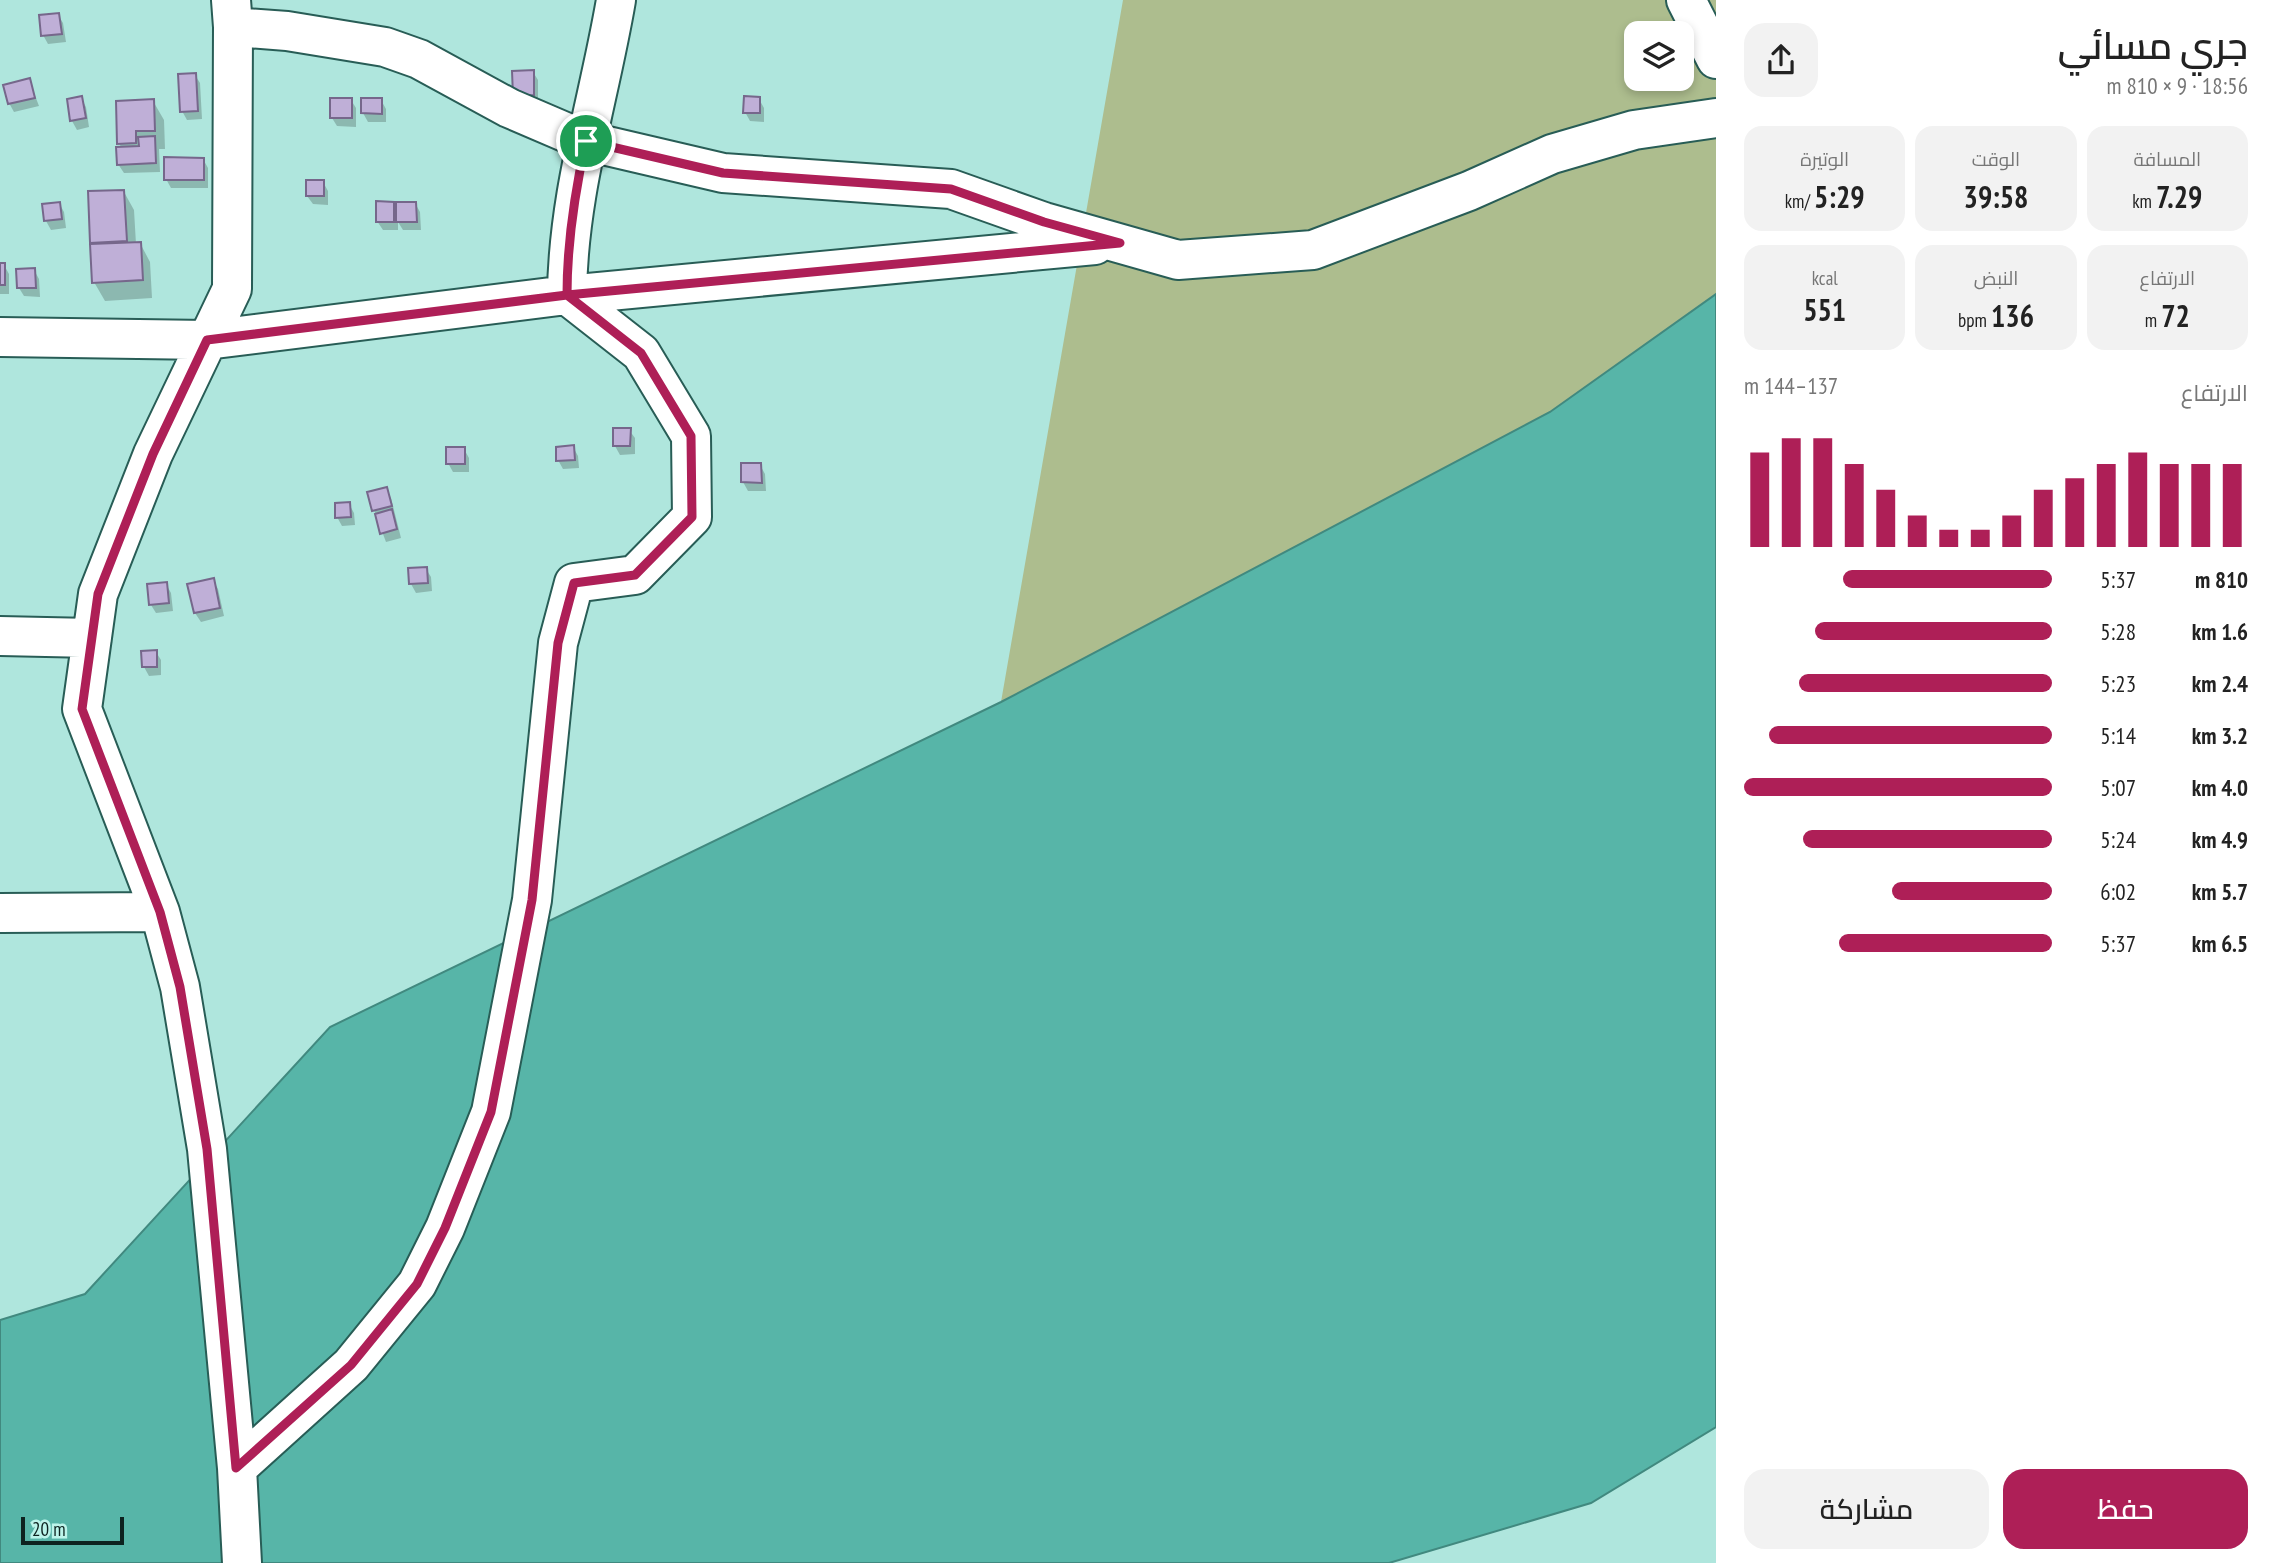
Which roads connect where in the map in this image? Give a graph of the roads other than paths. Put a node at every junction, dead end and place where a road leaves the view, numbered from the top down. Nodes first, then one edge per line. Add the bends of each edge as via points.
1 (616, 0) edge
2 (1686, 0) edge
3 (232, 13) edge
4 (1716, 59) edge
5 (1716, 118) edge
6 (586, 141) junction
7 (1120, 243) junction
8 (567, 295) junction
9 (0, 337) edge
10 (207, 340) junction
11 (0, 636) edge
12 (92, 638) junction
13 (160, 912) junction
14 (0, 913) edge
15 (236, 1468) junction
16 (242, 1563) edge

1 - 6 street
2 - 4 street
3 - 6 street via 287,31 419,58 509,108
3 - 10 street via 232,289
5 - 7 street via 1634,130 1552,154 1314,250 1178,260
6 - 7 street via 723,173 951,189
6 - 8 street via 578,177
7 - 8 street
8 - 10 street
8 - 15 street via 641,353 691,436 692,517 635,575 574,583 558,643 532,900 491,1112 445,1228 417,1284 351,1365
9 - 10 street
10 - 12 street via 153,454 98,594
11 - 12 street
12 - 13 street via 82,709
13 - 14 street
13 - 15 street via 180,987 207,1149
15 - 16 street

